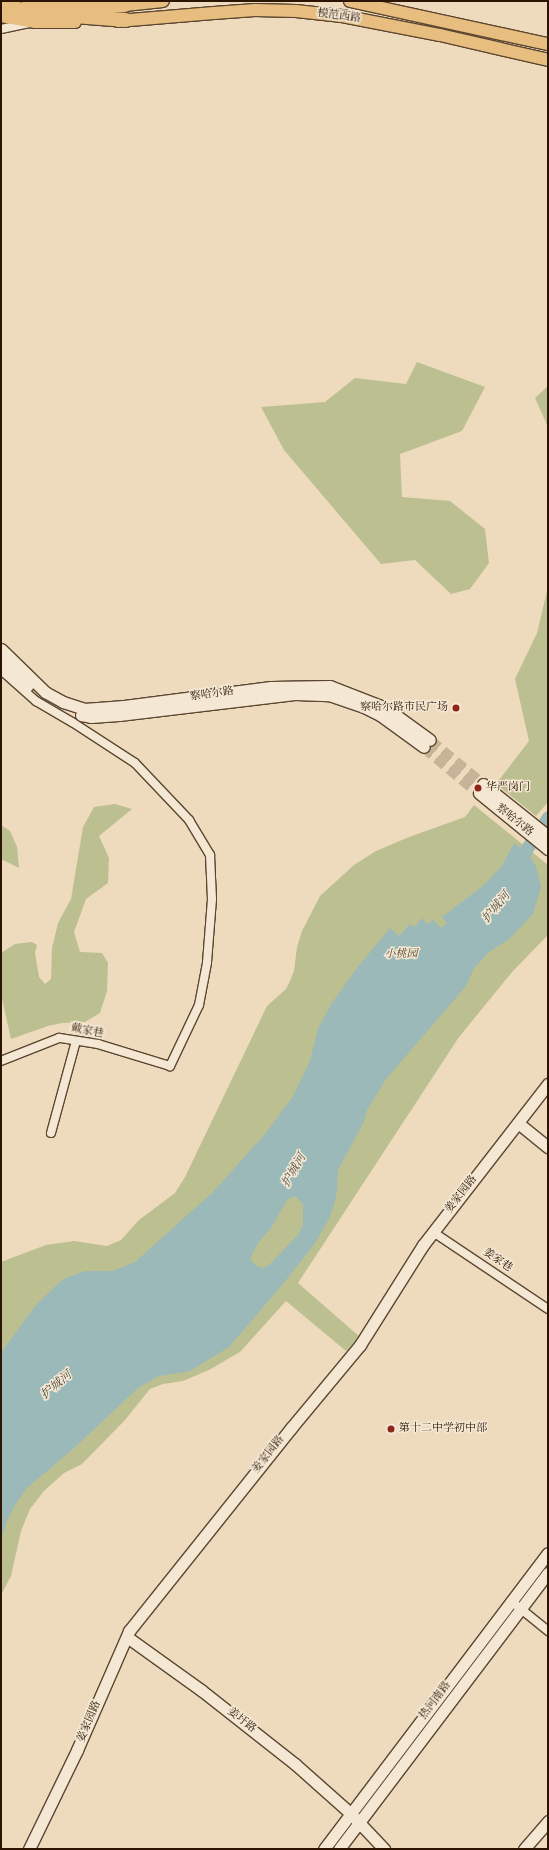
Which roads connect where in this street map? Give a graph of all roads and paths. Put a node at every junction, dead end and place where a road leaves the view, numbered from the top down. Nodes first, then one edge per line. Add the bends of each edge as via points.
1 (28, 1) edge
2 (93, 1) edge
3 (163, 1) edge
4 (350, 1) edge
5 (125, 5) junction
6 (4, 10) edge
7 (126, 20) junction
8 (35, 22) junction
9 (1, 29) edge
10 (548, 44) edge
11 (548, 60) edge
12 (2, 654) edge
13 (1, 670) edge
14 (427, 744) tunnel mouth
15 (481, 788) tunnel mouth
16 (547, 844) edge
17 (76, 1041) junction
18 (1, 1061) edge
19 (548, 1084) edge
20 (518, 1122) junction
21 (51, 1133) dead end
22 (548, 1147) edge
23 (433, 1232) junction
24 (548, 1309) edge
25 (548, 1553) edge
26 (548, 1574) edge
27 (511, 1601) junction
28 (521, 1608) junction
29 (548, 1630) edge
30 (126, 1636) junction
31 (350, 1813) junction
32 (548, 1821) edge
33 (357, 1823) junction
34 (29, 1849) edge
35 (324, 1849) edge
36 (339, 1849) edge
37 (384, 1849) edge
38 (524, 1849) edge

1 - 5 highway via 73,6
2 - 5 main road
3 - 5 main road
4 - 10 main road, 模范西路
6 - 7 highway
6 - 8 main road, 模范西路
7 - 8 main road, 模范西路
7 - 11 main road, 模范西路 via 235,11 296,11 342,16 440,35
8 - 9 street
12 - 14 street, 察哈尔路 via 42,698 80,715 119,715 295,694 329,695 364,706
13 - 17 street, 戴家巷 via 36,701 135,763 189,820 210,855 212,899 207,963 199,1005 170,1066 98,1044
15 - 16 street, 察哈尔路
17 - 18 street, 戴家巷 via 59,1038
17 - 21 street
19 - 20 street, 姜家园路
20 - 22 street
20 - 23 street, 姜家园路
23 - 24 street, 姜家巷
23 - 30 street, 姜家园路 via 360,1345
25 - 27 street, 热河南路
26 - 28 street, 热河南路
27 - 28 street
27 - 31 street, 热河南路
28 - 29 street
28 - 33 street, 热河南路
30 - 31 street, 姜圩路 via 296,1764
30 - 34 street, 姜家园路 via 77,1750
31 - 33 street, 姜圩路
31 - 35 street, 热河南路
32 - 38 street
33 - 36 street, 热河南路
33 - 37 street, 姜圩路

